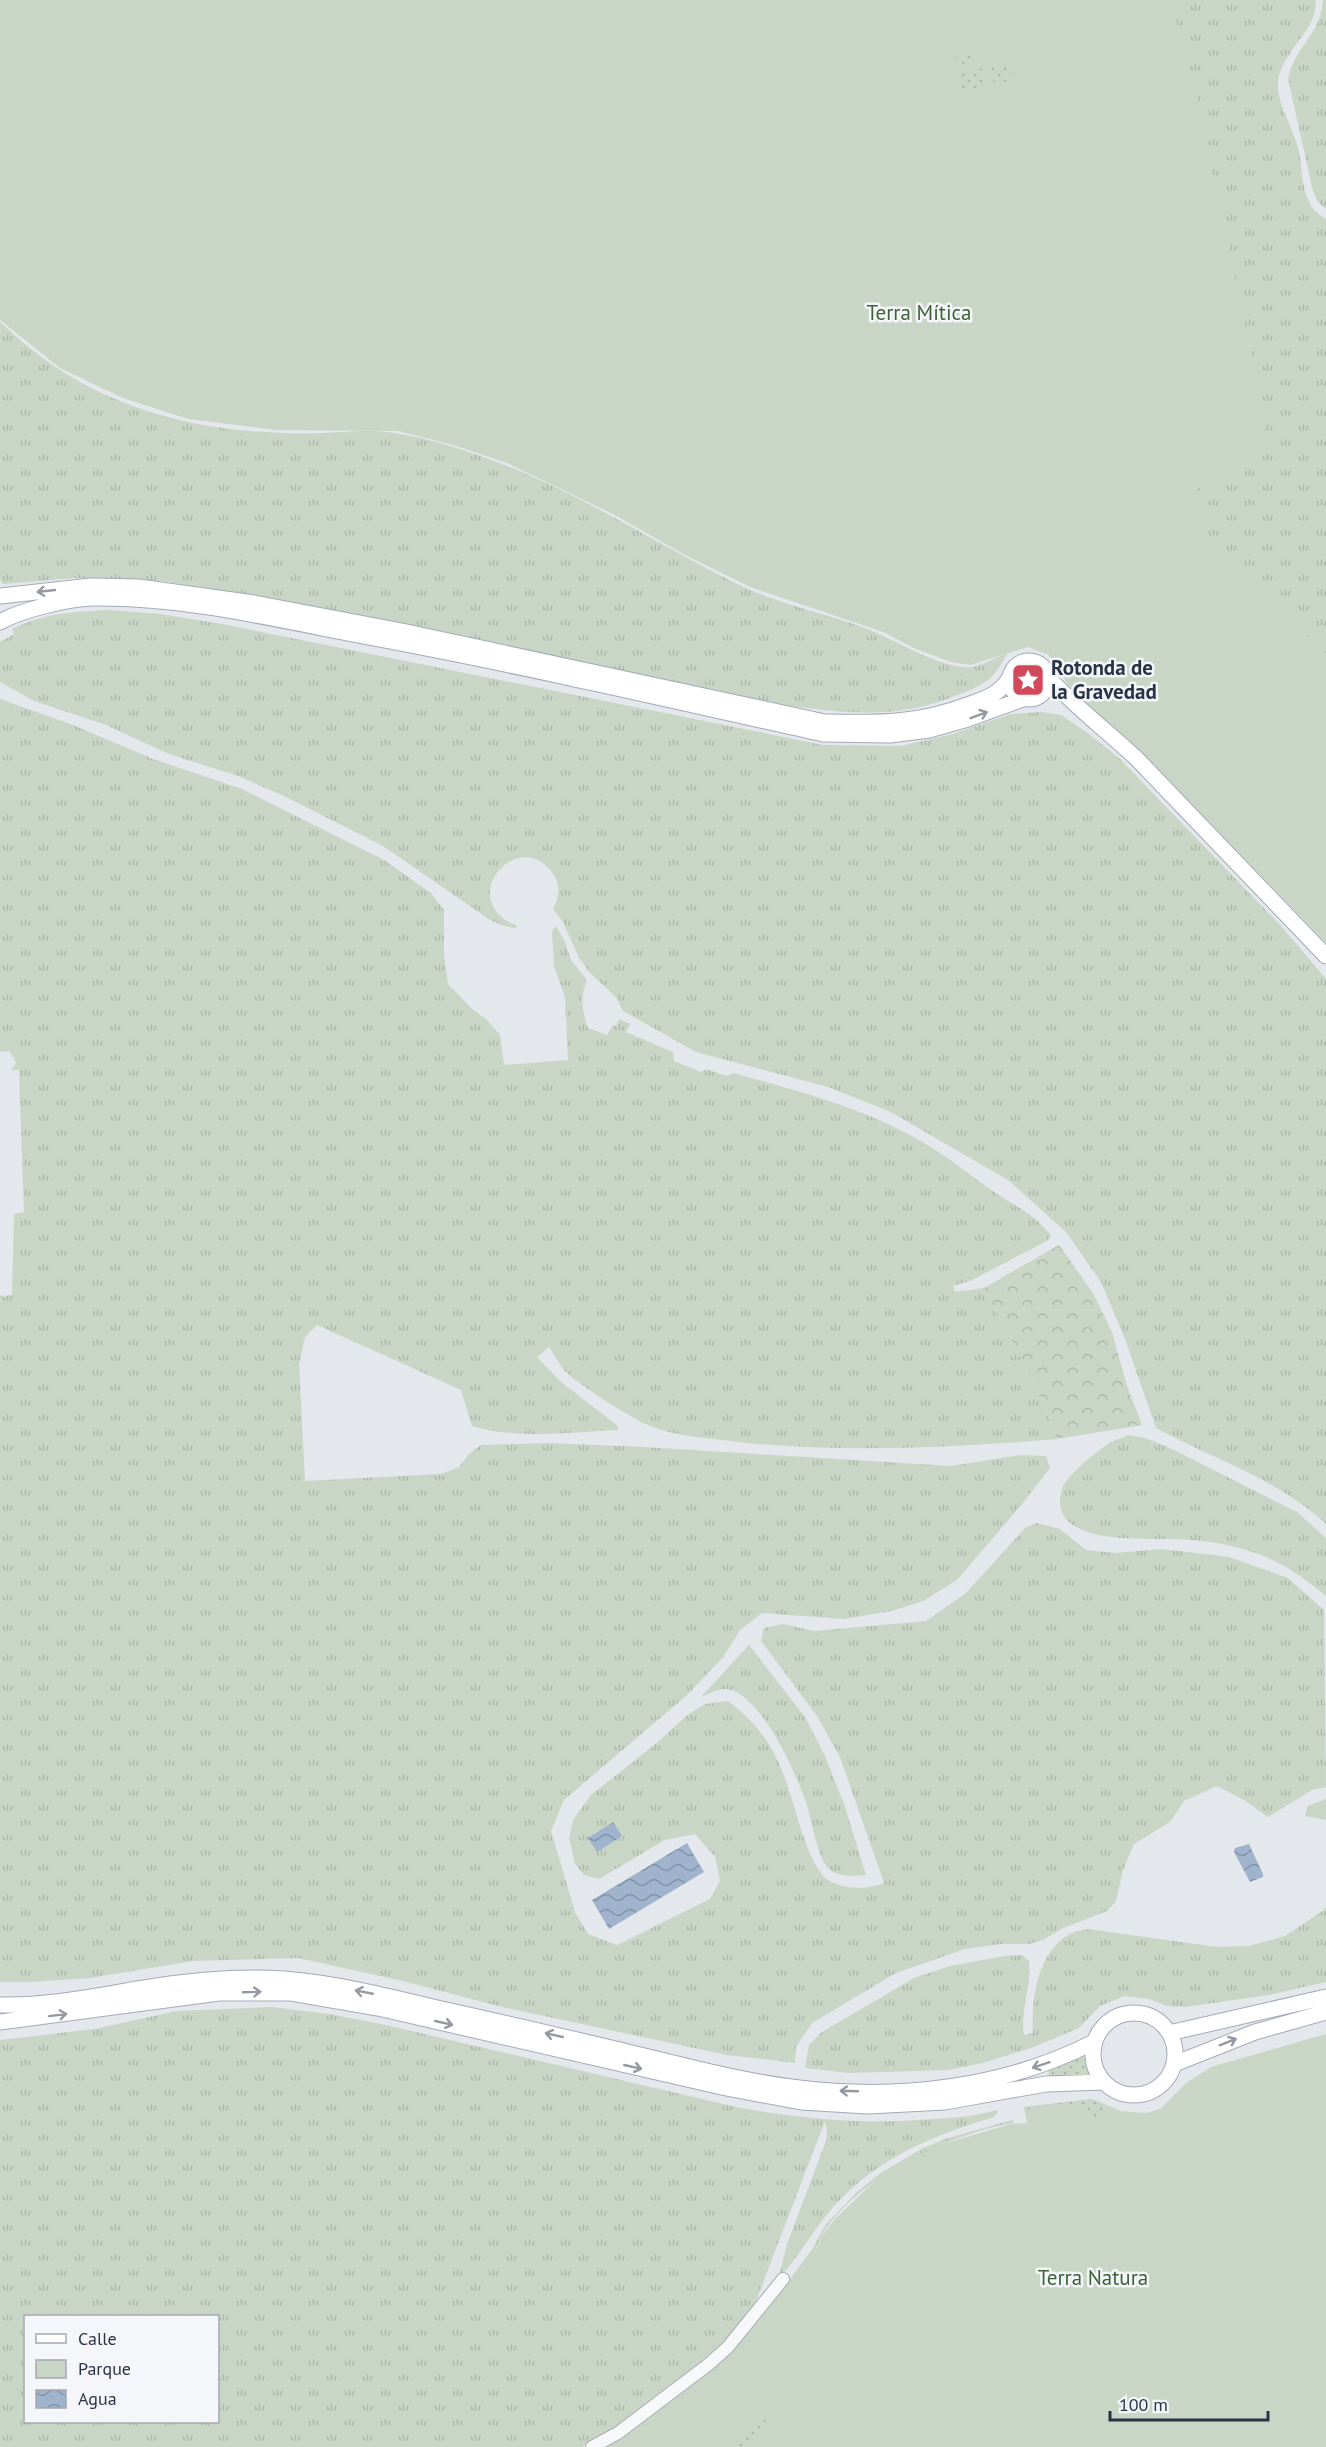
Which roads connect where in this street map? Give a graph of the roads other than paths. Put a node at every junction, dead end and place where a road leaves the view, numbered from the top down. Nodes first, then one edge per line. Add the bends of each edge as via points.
1 (0, 596) edge
2 (0, 622) edge
3 (1010, 676) junction
4 (1047, 676) junction
5 (1029, 699) junction
6 (1083, 713) junction
7 (1326, 956) edge
8 (1326, 1997) edge
9 (0, 2005) edge
10 (1326, 2012) edge
11 (0, 2022) edge
12 (1169, 2032) junction
13 (1094, 2042) junction
14 (1174, 2064) junction
15 (1104, 2082) junction
16 (783, 2279) dead end
17 (592, 2447) edge

3 -> 1 main road via 1001,690 989,697 920,720 825,722 254,603 139,587 91,586
2 -> 5 main road via 72,599 138,599 399,642 823,734 890,735 929,730
3 - 4 main road via 1026,662 1037,663
3 - 5 main road via 1011,688
4 - 5 main road via 1047,687
4 - 6 main road
5 - 6 main road via 1053,701
6 - 7 main road via 1137,759
8 - 12 main road
13 -> 9 main road via 1040,2066 970,2084 865,2092 757,2081 382,1995 285,1979 224,1979 67,2001
14 -> 10 main road via 1255,2032
11 -> 15 main road via 208,1994 291,1993 378,2008 697,2082 801,2102 868,2106 945,2102 1046,2084
12 - 13 main road via 1150,2016 1126,2013 1104,2025
12 - 14 main road
13 - 15 main road via 1093,2059
14 - 15 main road via 1165,2081 1139,2095 1118,2092
16 - 17 street via 728,2347 709,2364 618,2433

